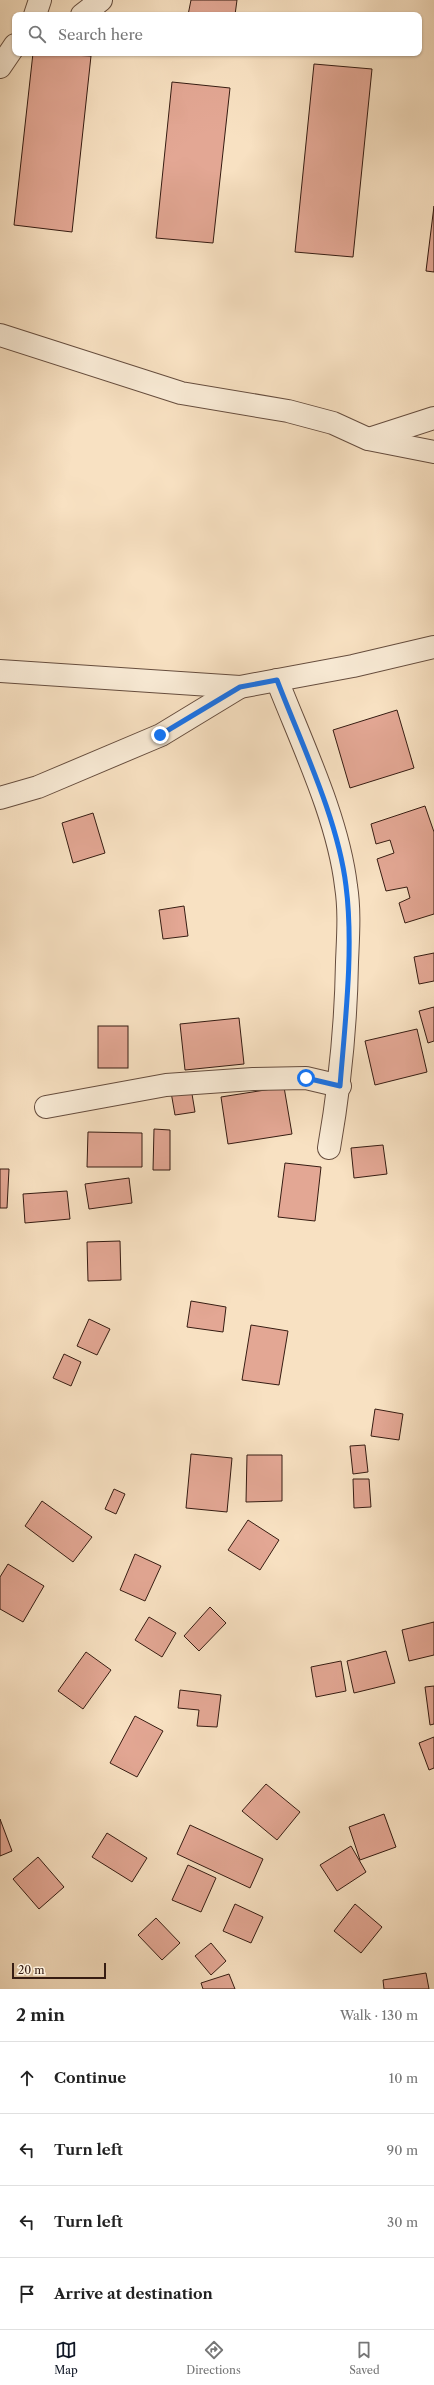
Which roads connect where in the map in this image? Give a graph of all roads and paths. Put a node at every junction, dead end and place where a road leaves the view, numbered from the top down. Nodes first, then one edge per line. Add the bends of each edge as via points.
1 (40, 0) edge
2 (100, 0) edge
3 (36, 12) edge
4 (86, 12) edge
5 (0, 335) edge
6 (434, 418) edge
7 (368, 439) junction
8 (434, 452) edge
9 (434, 648) edge
10 (0, 671) edge
11 (277, 680) junction
12 (240, 687) junction
13 (0, 798) edge
14 (340, 1086) junction
15 (46, 1107) dead end
16 (329, 1148) dead end

1 - 3 street
2 - 4 street
5 - 7 street via 181,393 288,411 333,423
6 - 7 street
7 - 8 street
9 - 11 street
10 - 12 street
11 - 12 street
11 - 14 street via 330,818 346,886 346,1010
12 - 13 street via 160,735 38,786
14 - 15 street via 306,1078 182,1084
14 - 16 street

